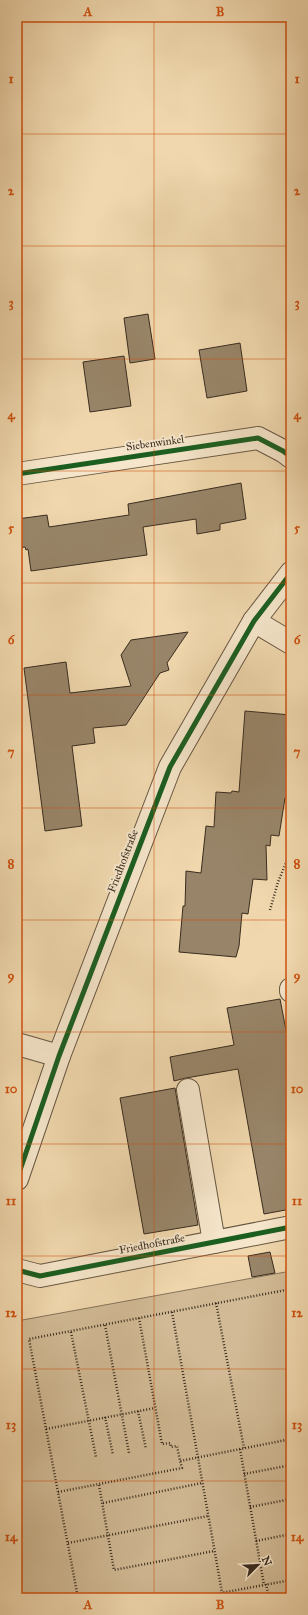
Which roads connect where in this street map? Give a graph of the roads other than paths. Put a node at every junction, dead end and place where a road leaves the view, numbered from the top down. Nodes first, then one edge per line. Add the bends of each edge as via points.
1 (291, 457) edge
2 (17, 474) edge
3 (291, 573) edge
4 (254, 621) junction
5 (291, 643) edge
6 (17, 1044) edge
7 (59, 1056) junction
8 (188, 1090) dead end
9 (17, 1179) edge
10 (291, 1227) edge
11 (214, 1242) junction
12 (17, 1270) edge

1 - 2 street, Siebenwinkel via 258,438
3 - 4 street, Friedhofstraße
4 - 5 street
4 - 7 street, Friedhofstraße via 170,767
6 - 7 street
7 - 9 street, Friedhofstraße
8 - 11 street
10 - 11 street, Friedhofstraße
11 - 12 street, Friedhofstraße via 40,1276

